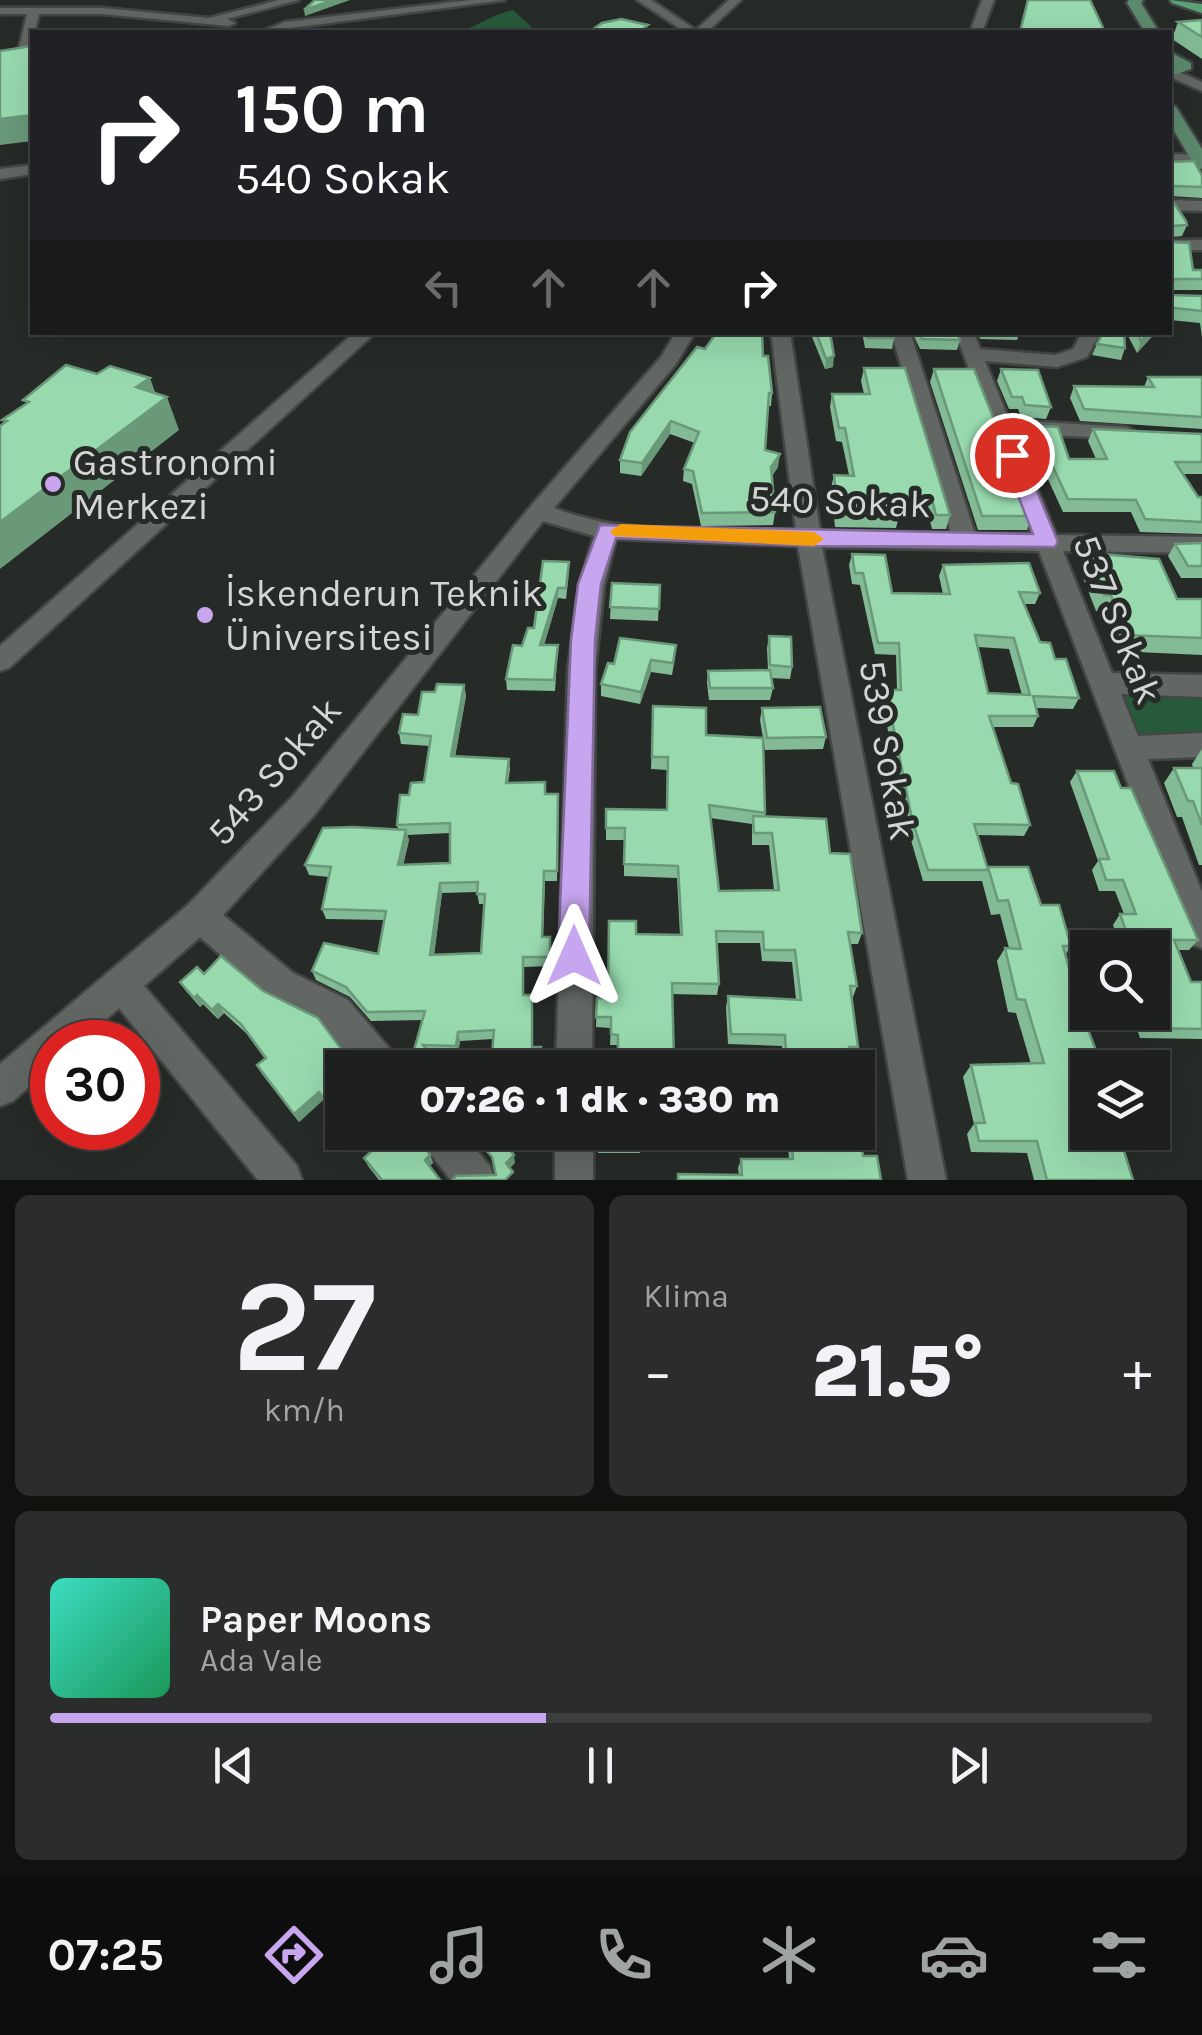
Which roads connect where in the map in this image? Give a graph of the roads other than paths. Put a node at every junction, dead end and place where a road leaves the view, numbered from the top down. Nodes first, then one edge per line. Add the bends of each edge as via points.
1 (293, 0) edge
2 (448, 0) edge
3 (499, 0) edge
4 (643, 0) edge
5 (735, 0) edge
6 (988, 0) edge
7 (1136, 0) edge
8 (1176, 0) edge
9 (1200, 4) edge
10 (34, 10) junction
11 (0, 11) edge
12 (209, 20) junction
13 (319, 22) junction
14 (224, 28) edge
15 (264, 29) edge
16 (333, 30) edge
17 (689, 30) edge
18 (703, 30) edge
19 (977, 30) edge
20 (1150, 30) edge
21 (30, 64) edge
22 (1174, 66) edge
23 (1202, 75) edge
24 (1202, 87) edge
25 (1172, 115) edge
26 (1172, 158) edge
27 (1200, 161) edge
28 (30, 170) edge
29 (0, 174) edge
30 (1172, 204) edge
31 (1202, 206) edge
32 (1172, 245) edge
33 (1202, 245) edge
34 (364, 335) edge
35 (684, 335) edge
36 (780, 335) edge
37 (901, 335) edge
38 (1090, 335) edge
39 (968, 343) edge
40 (1000, 426) junction
41 (1157, 435) edge
42 (538, 511) junction
43 (607, 530) junction
44 (809, 539) junction
45 (966, 542) junction
46 (1047, 542) junction
47 (1202, 545) edge
48 (0, 662) edge
49 (1104, 683) junction
50 (1202, 686) edge
51 (1202, 745) edge
52 (1130, 748) junction
53 (200, 916) junction
54 (1202, 933) edge
55 (120, 983) junction
56 (367, 1050) edge
57 (574, 1050) edge
58 (0, 1088) edge
59 (451, 1150) edge
60 (574, 1150) edge
61 (283, 1180) edge
62 (476, 1180) edge
63 (574, 1180) edge
64 (927, 1180) edge

1 - 12 street
2 - 15 street
3 - 13 street
4 - 17 street
5 - 18 street
6 - 19 street
7 - 20 main road
8 - 9 highway
10 - 11 street
10 - 12 street
10 - 21 street via 22,65
12 - 14 street
13 - 15 street
13 - 16 street
14 - 15 street
22 - 23 street
22 - 24 street
25 - 27 main road
26 - 27 street
28 - 29 street
30 - 31 street
32 - 33 street
34 - 48 street
35 - 42 street, 543 Sokak
36 - 44 street, 539 Sokak
37 - 45 street
38 - 39 street via 1080,353 1057,361
39 - 40 street, 537 Sokak
40 - 41 street
40 - 46 street, 537 Sokak
42 - 43 street, 540 Sokak
42 - 53 street, 543 Sokak via 304,806
43 - 44 street, 540 Sokak
43 - 57 street via 590,584 583,640
44 - 45 street, 540 Sokak
44 - 64 street, 539 Sokak
45 - 46 street, 540 Sokak
46 - 47 street, 540 Sokak
46 - 49 street, 537 Sokak
49 - 50 street
49 - 52 street, 537 Sokak
51 - 52 street
52 - 54 street, 537 Sokak
53 - 55 street, 543 Sokak
53 - 56 street via 281,984 336,1012
55 - 58 street, 543 Sokak
55 - 61 street
59 - 62 street
60 - 63 street

